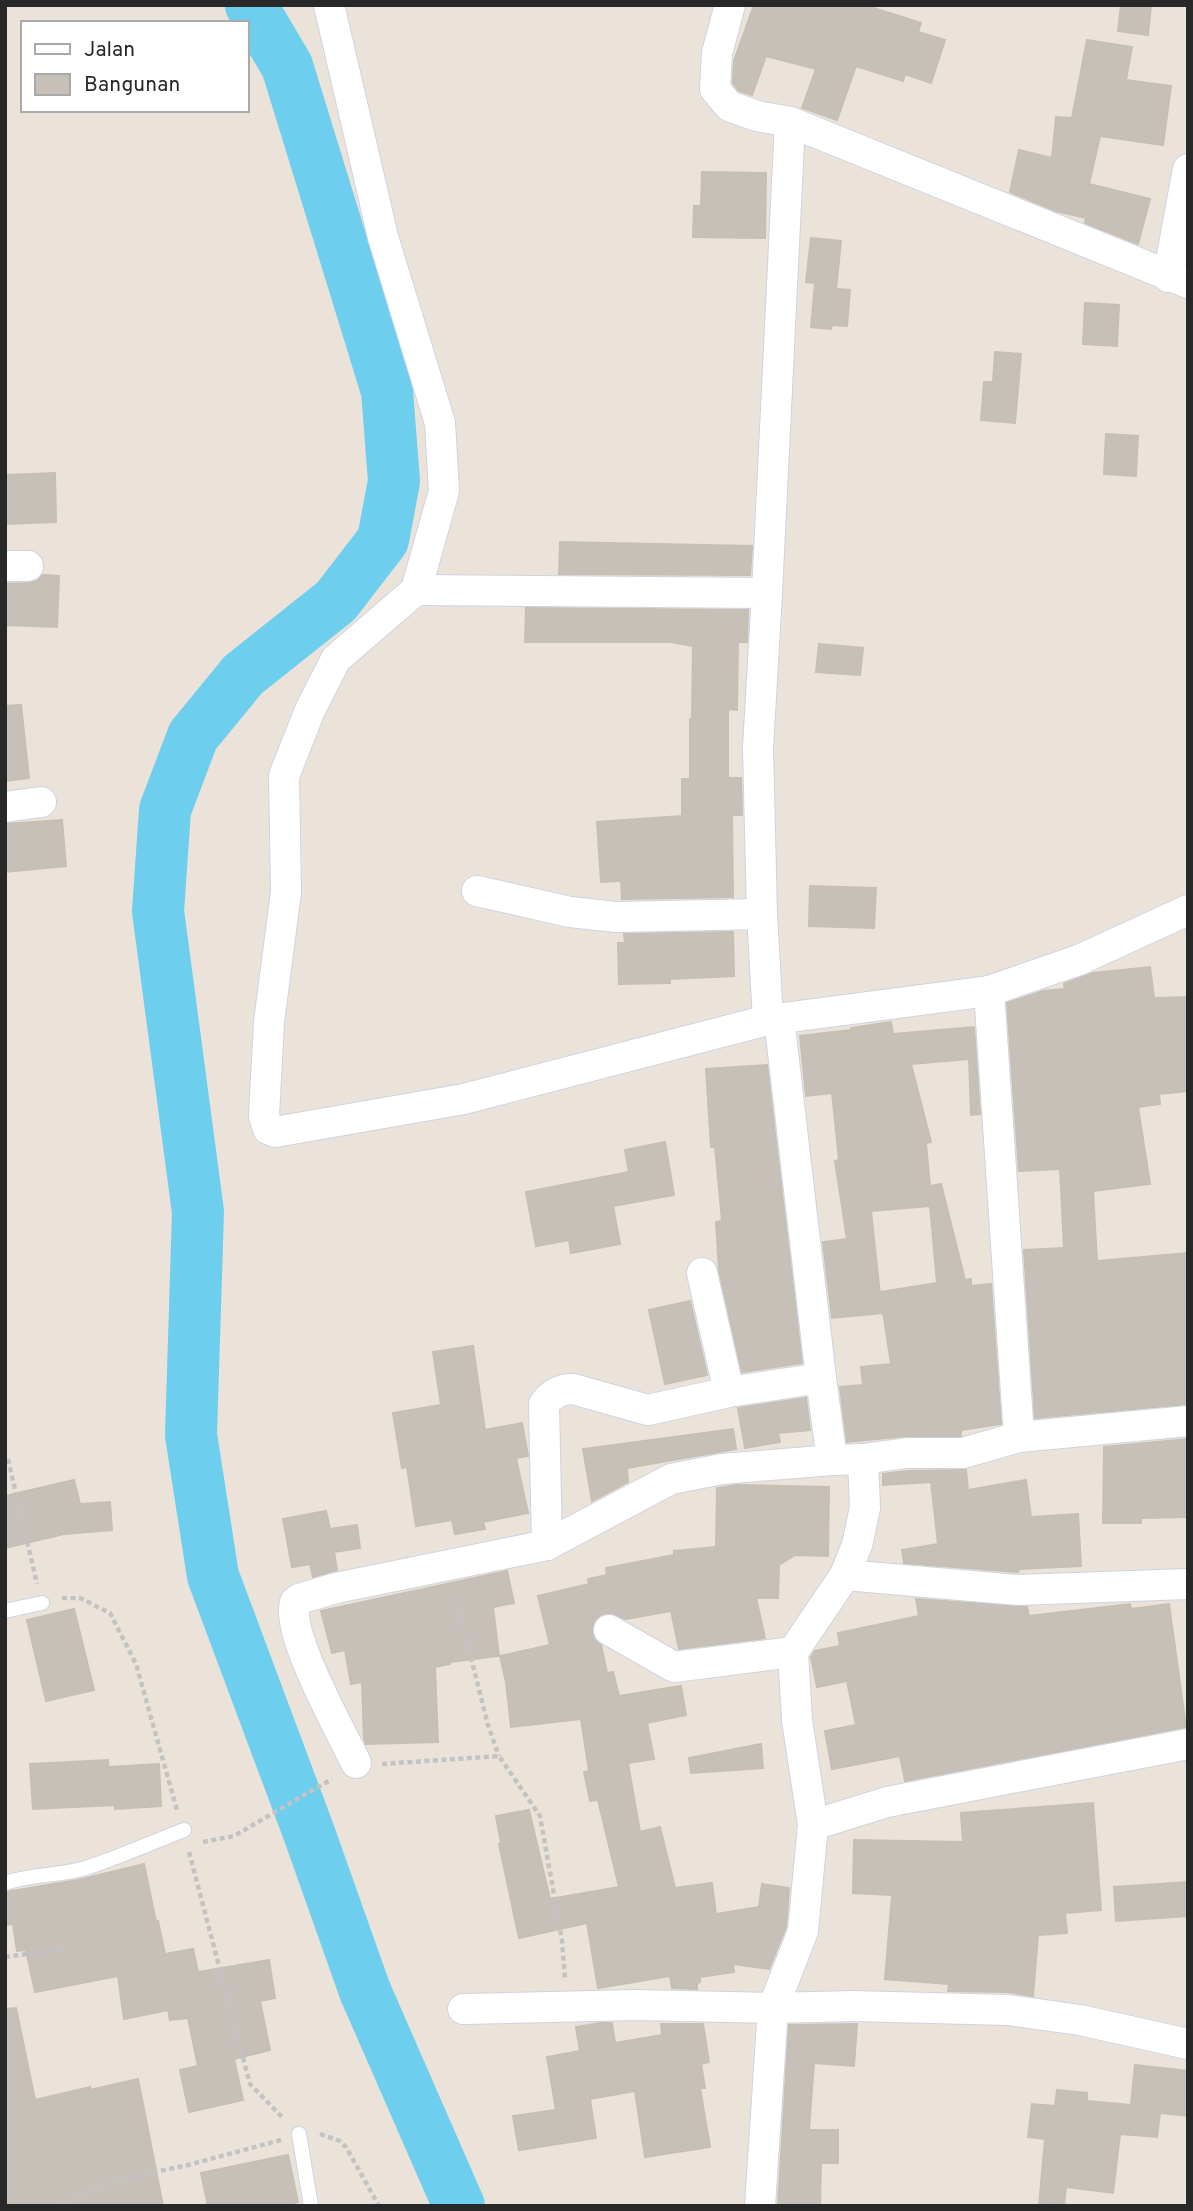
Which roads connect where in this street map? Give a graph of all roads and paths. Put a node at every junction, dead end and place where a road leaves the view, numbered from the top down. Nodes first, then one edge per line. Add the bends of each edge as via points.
1 (329, 5) edge
2 (730, 5) edge
3 (790, 122) junction
4 (1188, 169) edge
5 (1178, 280) edge
6 (416, 590) junction
7 (767, 593) junction
8 (41, 802) dead end
9 (5, 807) edge
10 (477, 891) dead end
11 (1188, 910) edge
12 (762, 914) junction
13 (989, 991) junction
14 (773, 1019) junction
15 (702, 1273) dead end
16 (821, 1378) junction
17 (729, 1392) junction
18 (1188, 1421) edge
19 (1019, 1437) junction
20 (8, 1459) dead end
21 (863, 1459) junction
22 (832, 1460) junction
23 (547, 1545) junction
24 (447, 1564) junction
25 (845, 1575) junction
26 (1188, 1584) edge
27 (42, 1603) joint
28 (5, 1611) edge
29 (609, 1630) dead end
30 (793, 1652) junction
31 (1188, 1744) edge
32 (499, 1756) junction
33 (344, 1771) junction
34 (813, 1825) junction
35 (184, 1830) dead end
36 (199, 1843) dead end
37 (5, 1883) edge
38 (65, 1949) dead end
39 (5, 1957) edge
40 (568, 2008) junction
41 (773, 2008) junction
42 (463, 2009) dead end
43 (1188, 2044) edge
44 (316, 2133) dead end
45 (299, 2134) joint
46 (57, 2206) edge
47 (311, 2206) edge
48 (379, 2206) edge
49 (760, 2206) edge

1 - 6 street via 383,237 440,423 444,491
2 - 3 street via 717,53 715,89 729,106
3 - 5 street
3 - 7 street
4 - 5 street
6 - 7 street
6 - 14 street via 336,659 284,776 286,892 269,1022 264,1116 268,1129 275,1132 464,1099
7 - 12 street via 758,748
8 - 9 street
10 - 12 street via 616,918
11 - 13 street via 1079,960
12 - 14 street
13 - 14 street
13 - 19 street
14 - 16 street
15 - 17 street
16 - 17 street
16 - 22 street
17 - 23 street via 648,1410 573,1389 549,1397 544,1404
18 - 19 street
19 - 21 street via 963,1452
20 - 27 path
21 - 22 street
21 - 25 street via 865,1508
22 - 23 street via 722,1469 671,1479
23 - 24 street
24 - 32 path
24 - 33 street via 336,1588 295,1602 293,1615 301,1648
25 - 26 street via 1018,1590
25 - 30 street
27 - 28 lane
29 - 30 street via 674,1667
30 - 34 street via 797,1720
31 - 34 street via 887,1802
32 - 33 path
32 - 40 path via 540,1816 562,1940
33 - 36 path via 234,1836
34 - 41 street via 803,1931
35 - 37 lane via 86,1868
38 - 39 path
40 - 41 street
40 - 42 street
41 - 43 street via 1008,2010 1080,2020
41 - 49 street
44 - 48 path via 346,2147
45 - 46 path via 112,2181
45 - 47 lane

